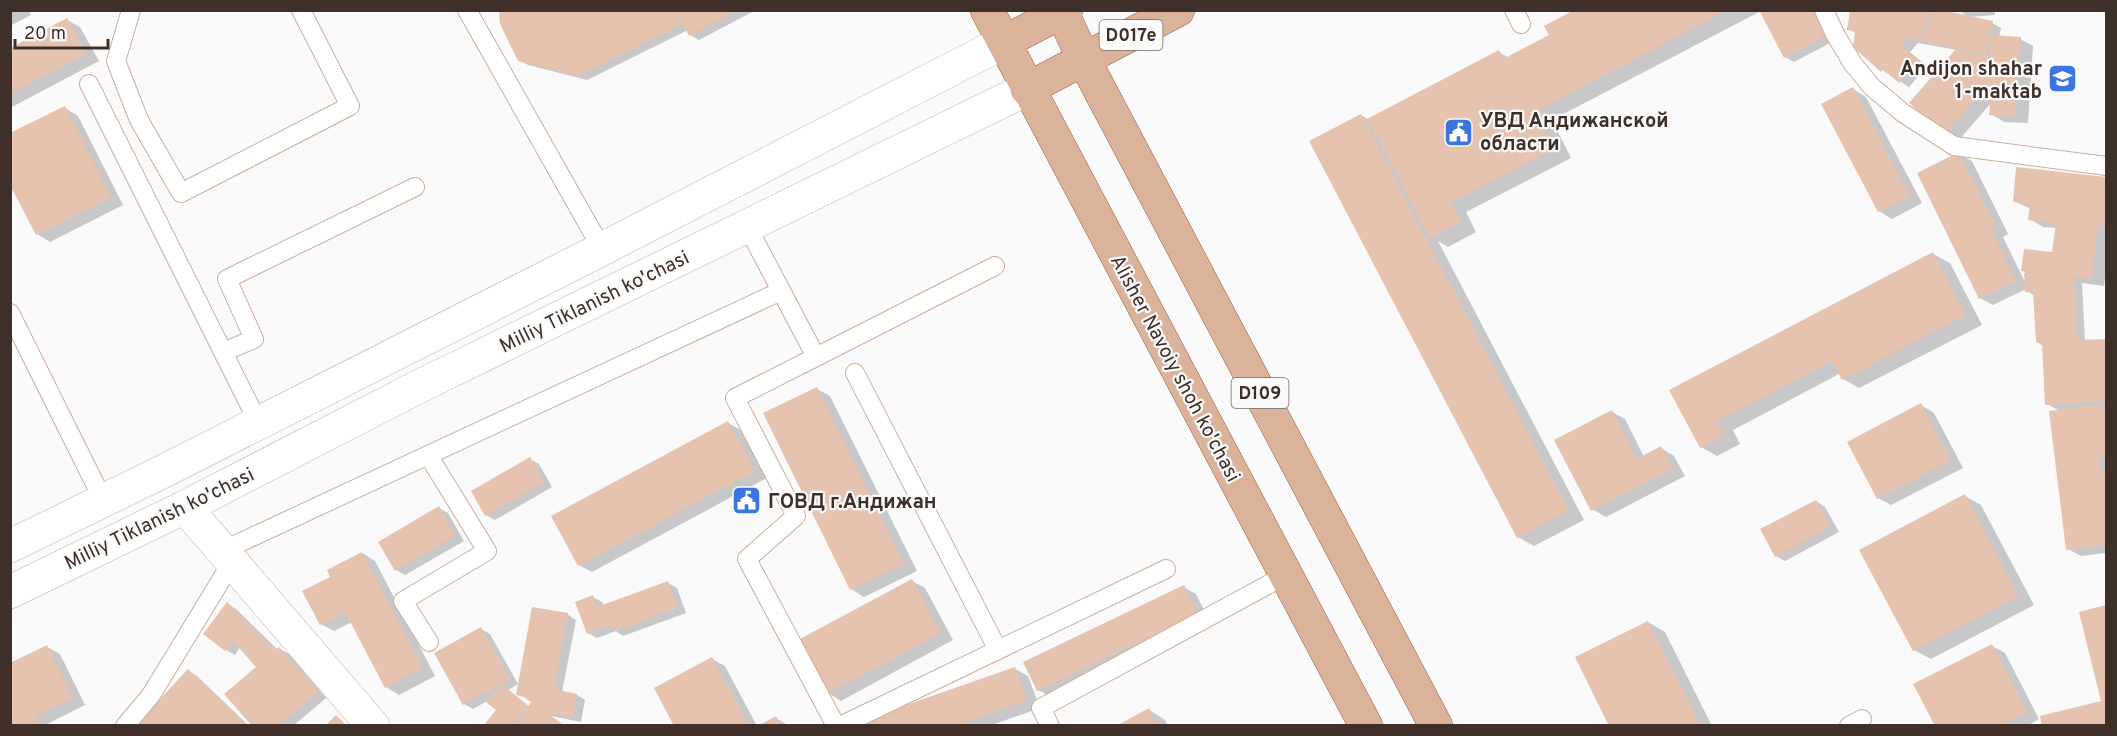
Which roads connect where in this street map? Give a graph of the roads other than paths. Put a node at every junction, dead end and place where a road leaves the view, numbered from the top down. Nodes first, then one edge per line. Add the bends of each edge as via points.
1 (131, 10) edge
2 (301, 10) edge
3 (466, 10) edge
4 (987, 10) edge
5 (1178, 10) edge
6 (1824, 10) edge
7 (1063, 11) edge
8 (1004, 42) junction
9 (1084, 60) junction
10 (89, 84) dead end
11 (1027, 89) junction
12 (2106, 166) edge
13 (729, 185) junction
14 (415, 187) dead end
15 (747, 226) junction
16 (602, 249) junction
17 (995, 266) dead end
18 (623, 287) junction
19 (781, 291) junction
20 (10, 313) edge
21 (400, 350) junction
22 (223, 352) junction
23 (816, 357) junction
24 (855, 373) dead end
25 (420, 386) junction
26 (258, 422) junction
27 (428, 455) junction
28 (103, 500) junction
29 (185, 507) junction
30 (10, 546) edge
31 (227, 557) junction
32 (1166, 569) dead end
33 (1286, 575) junction
34 (10, 592) edge
35 (429, 642) dead end
36 (998, 650) junction
37 (125, 726) edge
38 (373, 726) edge
39 (838, 726) edge
40 (1050, 726) edge
41 (1366, 726) edge
42 (1436, 726) edge

1 - 2 lane via 116,61 140,120 181,193 350,106
3 - 16 lane
4 - 8 main road, Alisher Navoiy shoh ko'chasi
5 - 9 main road, Milliy Tiklanish ko'chasi / D017e
6 - 12 lane via 1853,64 1872,87 1954,146
7 - 8 main road, Milliy Tiklanish ko'chasi / D017e
7 - 9 main road, D017e
8 - 11 main road, Alisher Navoiy shoh ko'chasi
8 - 13 main road, Milliy Tiklanish ko'chasi
9 - 11 main road, Milliy Tiklanish ko'chasi / D017e
9 - 42 main road, D109
10 - 22 lane
11 - 15 main road, Milliy Tiklanish ko'chasi
11 - 33 main road, Alisher Navoiy shoh ko'chasi
13 - 15 main road
13 - 16 main road, Milliy Tiklanish ko'chasi
14 - 22 lane via 227,279 254,339
15 - 18 main road, Milliy Tiklanish ko'chasi
15 - 19 lane
16 - 18 main road
16 - 21 main road, Milliy Tiklanish ko'chasi
17 - 23 lane
18 - 25 main road, Milliy Tiklanish ko'chasi
19 - 23 lane
19 - 27 lane
20 - 28 lane
21 - 25 main road
21 - 26 main road, Milliy Tiklanish ko'chasi
22 - 26 lane
23 - 39 lane via 735,398 796,516 747,559
24 - 36 lane
25 - 29 main road, Milliy Tiklanish ko'chasi
26 - 28 main road, Milliy Tiklanish ko'chasi
27 - 31 lane
27 - 35 lane via 487,551 403,601
28 - 30 main road, Milliy Tiklanish ko'chasi
29 - 31 main road
29 - 34 main road, Milliy Tiklanish ko'chasi
31 - 37 lane via 151,694
31 - 38 main road
32 - 36 lane
33 - 40 lane via 1041,708
33 - 41 main road, Alisher Navoiy shoh ko'chasi
36 - 39 lane

